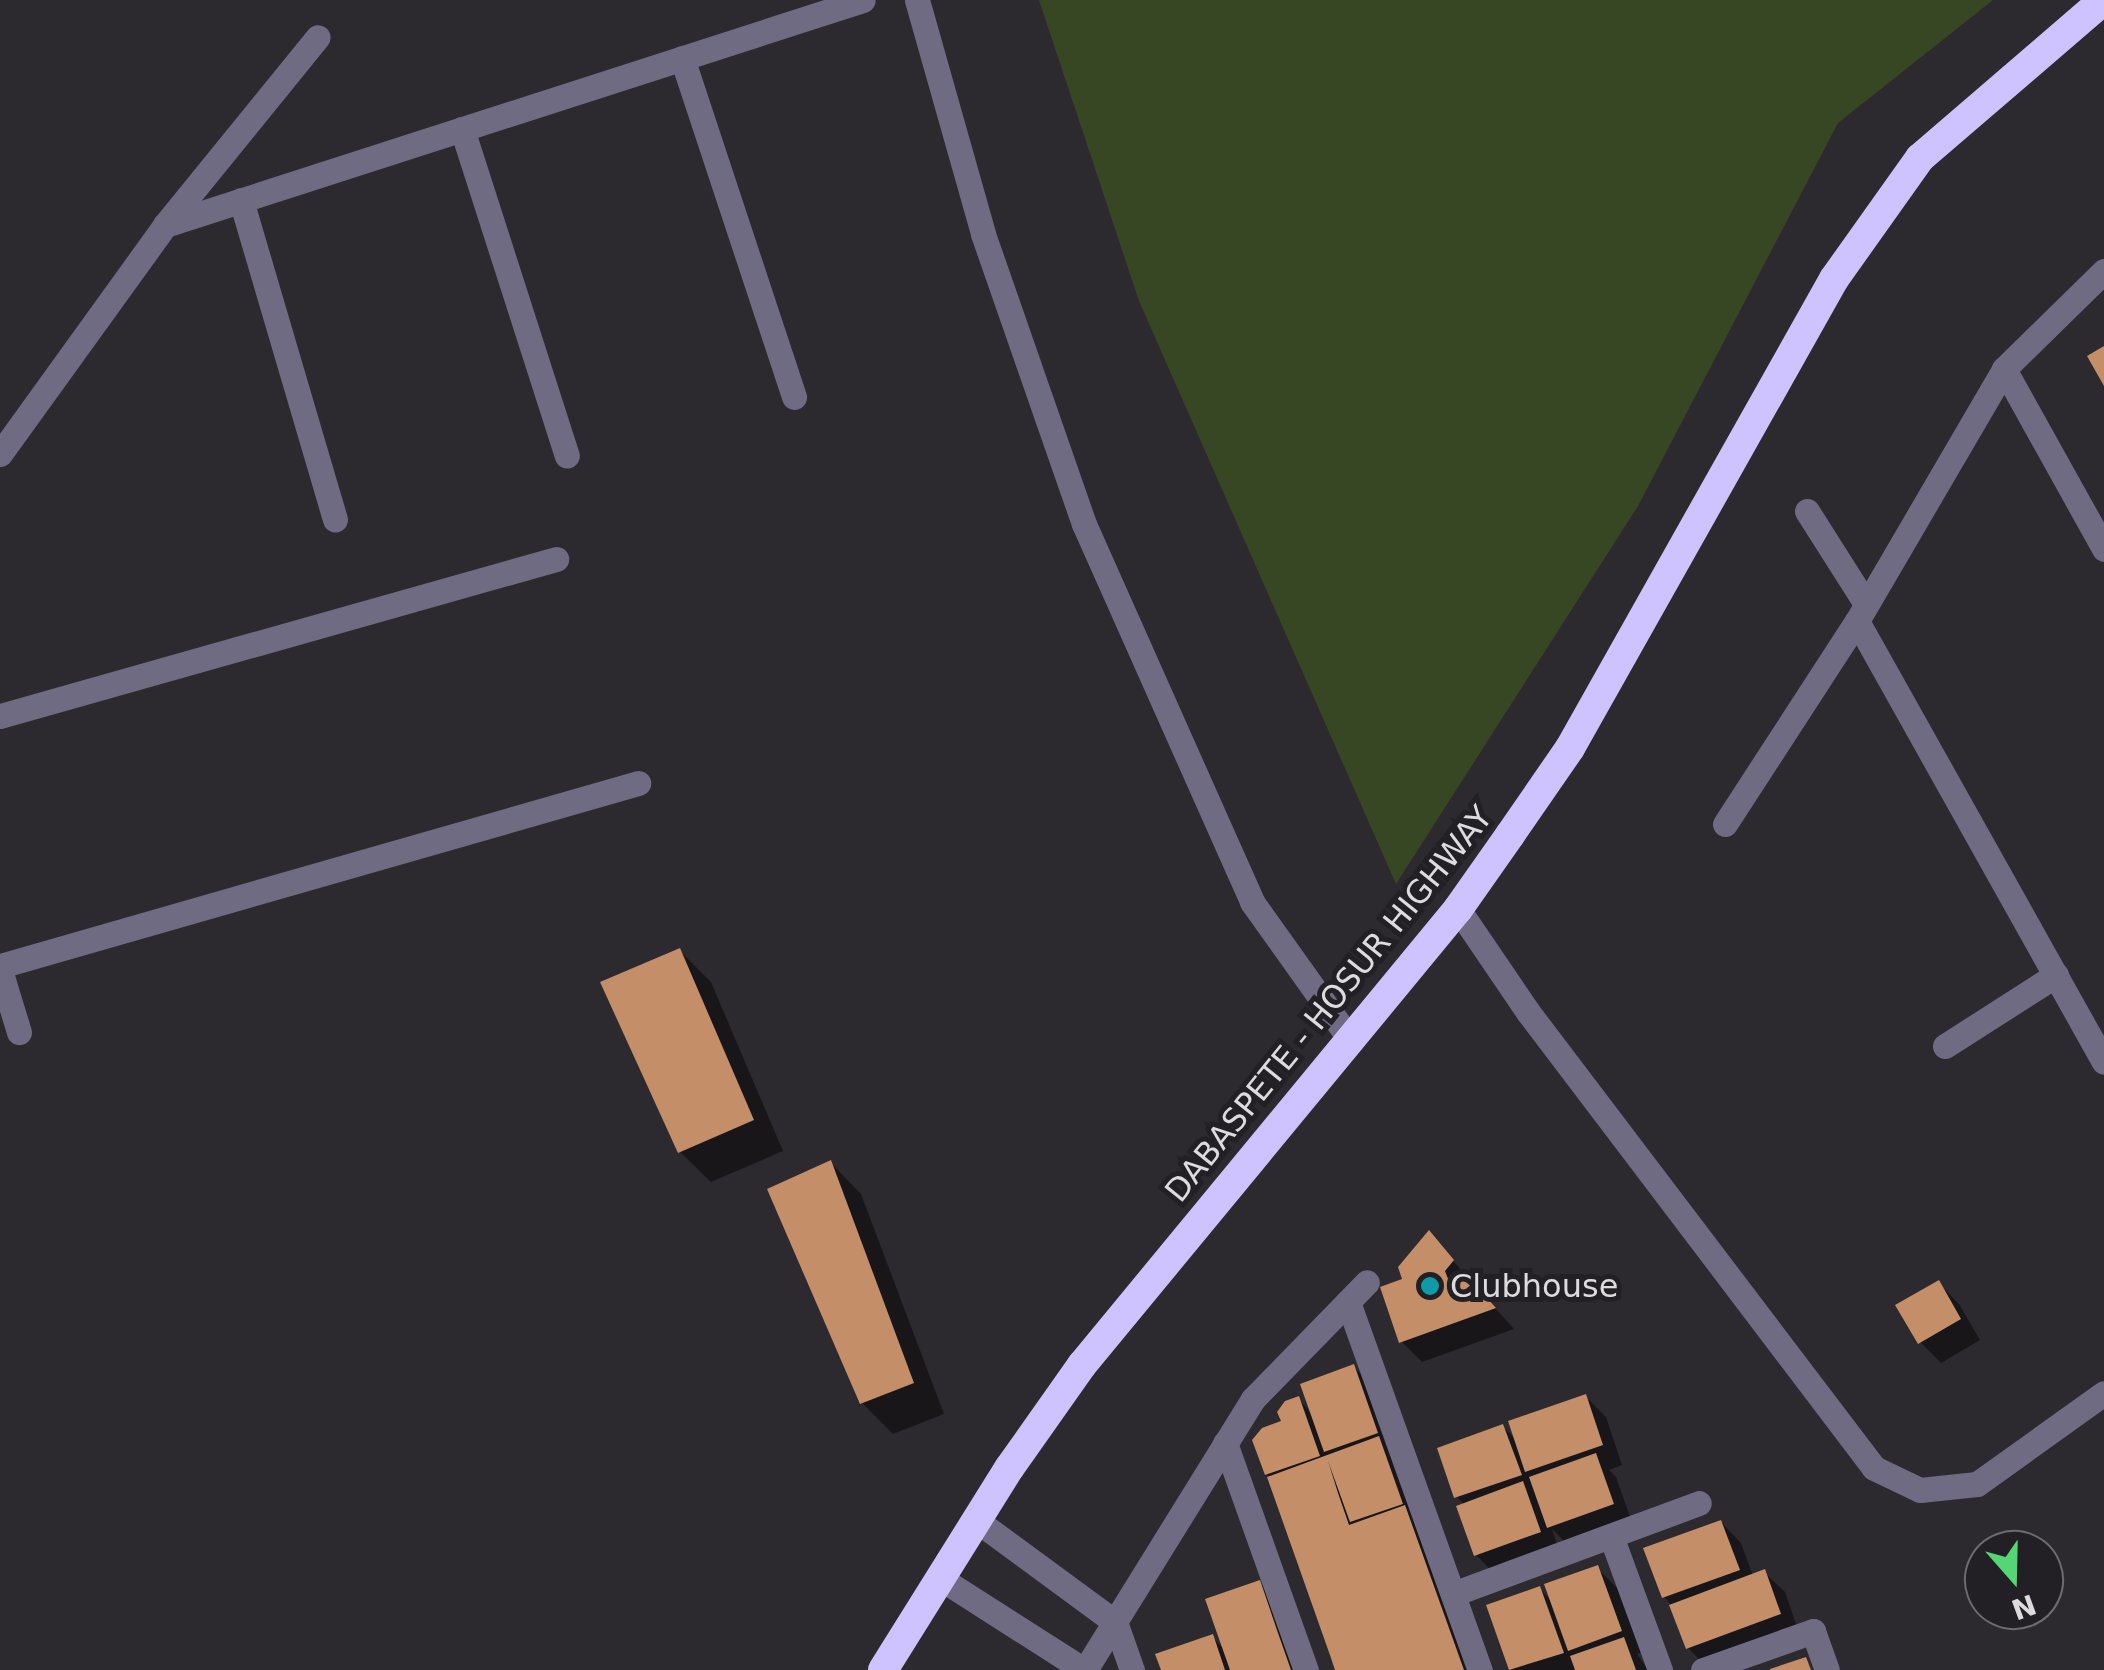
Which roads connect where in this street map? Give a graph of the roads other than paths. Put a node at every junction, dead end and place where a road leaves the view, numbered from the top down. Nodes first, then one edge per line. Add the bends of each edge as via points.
1 (863, 0) edge
2 (917, 0) edge
3 (2103, 4) edge
4 (318, 37) dead end
5 (682, 58) junction
6 (462, 129) junction
7 (241, 200) junction
8 (164, 225) junction
9 (2104, 270) edge
10 (2004, 369) junction
11 (794, 397) dead end
12 (0, 454) edge
13 (567, 456) dead end
14 (1807, 511) dead end
15 (335, 519) dead end
16 (2104, 549) edge
17 (556, 560) dead end
18 (1862, 613) junction
19 (0, 716) edge
20 (638, 783) dead end
21 (1726, 824) dead end
22 (1458, 909) junction
23 (0, 968) edge
24 (2056, 975) junction
25 (18, 1032) dead end
26 (1351, 1041) junction
27 (1945, 1046) dead end
28 (2102, 1054) edge
29 (1367, 1282) dead end
30 (1348, 1302) junction
31 (2104, 1393) edge
32 (1225, 1443) junction
33 (1699, 1503) dead end
34 (976, 1520) junction
35 (1612, 1536) junction
36 (940, 1578) junction
37 (1452, 1594) junction
38 (1114, 1622) junction
39 (883, 1670) edge
40 (1084, 1670) edge
41 (1132, 1670) edge
42 (1306, 1670) edge
43 (1480, 1670) edge
44 (1660, 1670) edge
45 (1702, 1670) edge
46 (1827, 1670) edge

1 - 5 street
2 - 26 street via 983,234 1084,524 1252,902
3 - 22 highway, DABASPETE - HOSUR HIGHWAY via 1920,158 1834,279 1570,748
4 - 8 street
5 - 6 street
5 - 11 street
6 - 7 street
6 - 13 street
7 - 8 street
7 - 15 street
8 - 12 street
9 - 10 street
10 - 16 street
10 - 18 street
14 - 18 street
17 - 19 street
18 - 21 street
18 - 24 street
20 - 23 street
22 - 26 highway, DABASPETE - HOSUR HIGHWAY
22 - 31 street via 1528,1012 1874,1468 1920,1490 1977,1484
23 - 25 street
24 - 27 street
24 - 28 street
26 - 34 highway, DABASPETE - HOSUR HIGHWAY via 1082,1366
29 - 30 street
30 - 32 street via 1253,1399
30 - 37 street
32 - 38 street
32 - 42 street
33 - 35 street
34 - 36 highway, DABASPETE - HOSUR HIGHWAY
34 - 38 street
35 - 37 street
35 - 44 street
36 - 39 highway, DABASPETE - HOSUR HIGHWAY
36 - 40 street
37 - 43 street
38 - 40 street
38 - 41 street
45 - 46 street via 1813,1631

